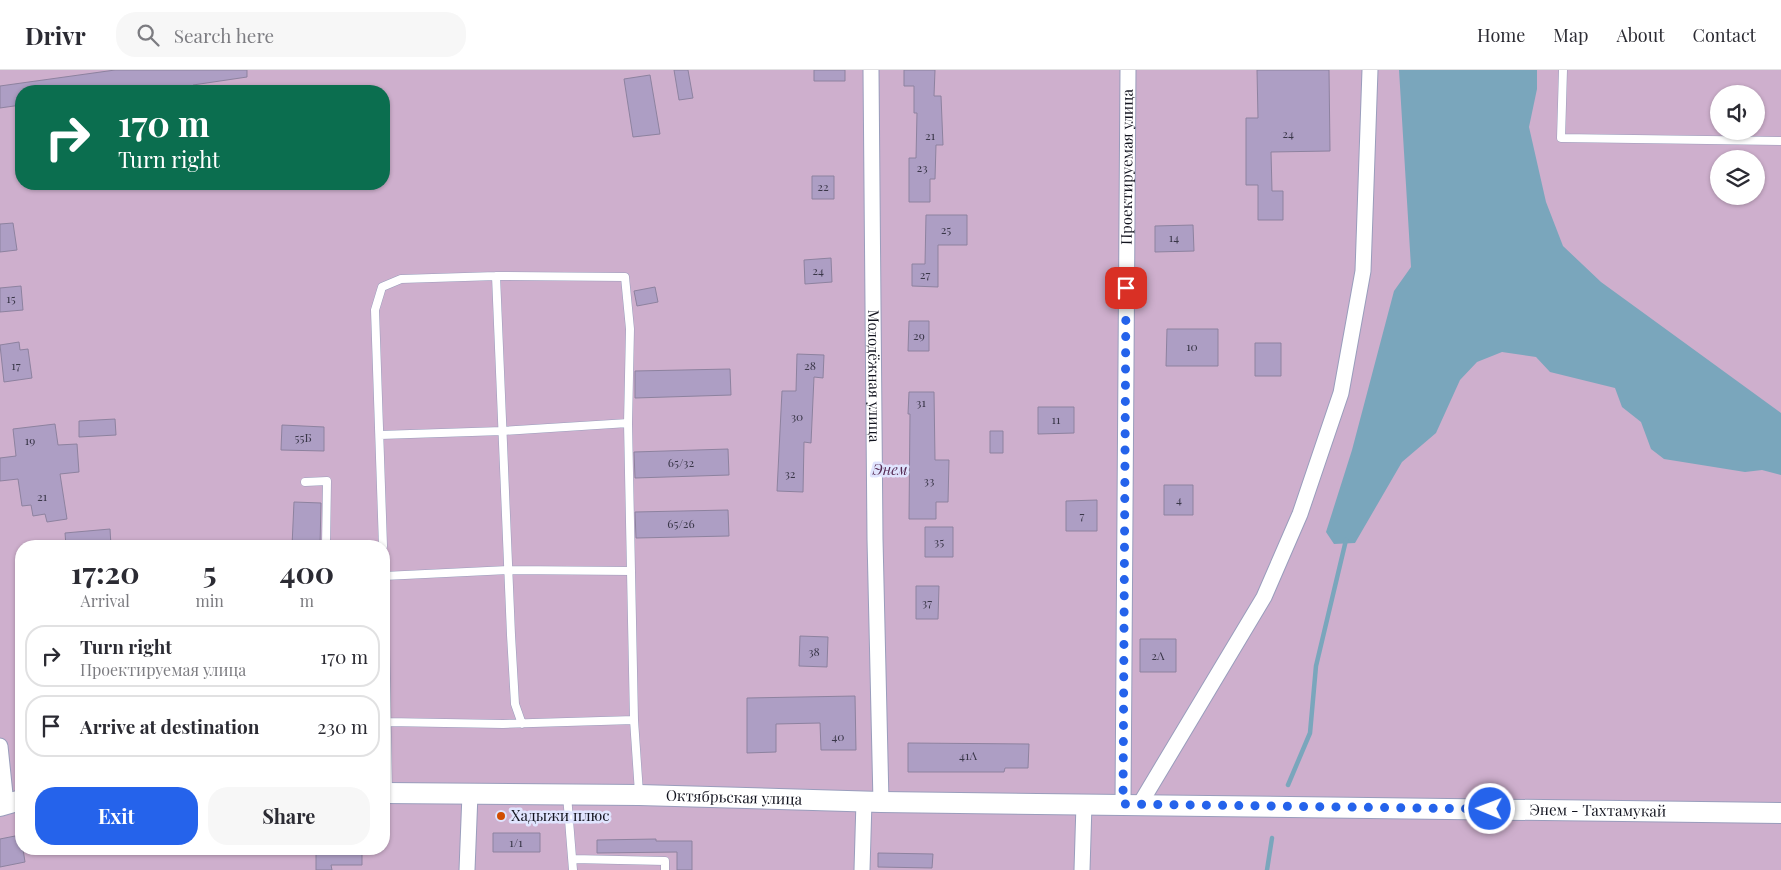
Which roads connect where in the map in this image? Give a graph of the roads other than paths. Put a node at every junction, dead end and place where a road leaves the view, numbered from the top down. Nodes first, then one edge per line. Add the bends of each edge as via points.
1 (872, 70) edge
2 (1128, 70) edge
3 (1370, 70) edge
4 (1564, 70) edge
5 (1781, 141) edge
6 (496, 276) junction
7 (628, 423) junction
8 (502, 430) junction
9 (380, 435) junction
10 (305, 482) dead end
11 (326, 540) edge
12 (383, 540) edge
13 (508, 570) junction
14 (632, 571) junction
15 (390, 576) edge
16 (634, 720) junction
17 (390, 722) edge
18 (522, 724) junction
19 (0, 746) edge
20 (390, 793) edge
21 (470, 794) junction
22 (567, 795) junction
23 (639, 795) junction
24 (872, 802) junction
25 (9, 803) edge
26 (1084, 804) junction
27 (1132, 804) junction
28 (1781, 813) edge
29 (573, 859) junction
30 (467, 870) edge
31 (573, 870) edge
32 (665, 870) edge
33 (862, 870) edge
34 (1082, 870) edge

1 - 24 street, Молодёжная улица via 876,539
2 - 27 street, Проектируемая улица
3 - 27 street via 1363,271 1341,393 1300,514 1264,597
4 - 5 lane via 1561,138
6 - 7 lane via 625,277 630,329
6 - 8 lane
6 - 9 lane via 401,279 382,287 375,310
7 - 8 lane
7 - 14 lane
8 - 9 lane
8 - 13 lane
9 - 12 lane
10 - 11 lane via 328,481
13 - 14 lane
13 - 15 lane
13 - 18 lane via 515,704
14 - 16 lane
16 - 18 lane
16 - 23 lane
17 - 18 lane
19 - 25 street
20 - 21 main road, Октябрьская улица
21 - 22 main road, Октябрьская улица
21 - 30 street
22 - 23 main road, Октябрьская улица
22 - 29 lane
23 - 24 main road, Октябрьская улица
24 - 26 main road, Октябрьская улица
24 - 33 street, Молодёжная улица
26 - 27 main road, Энем - Тахтамукай
26 - 34 street
27 - 28 main road, Энем - Тахтамукай
29 - 31 lane
29 - 32 lane via 665,861

